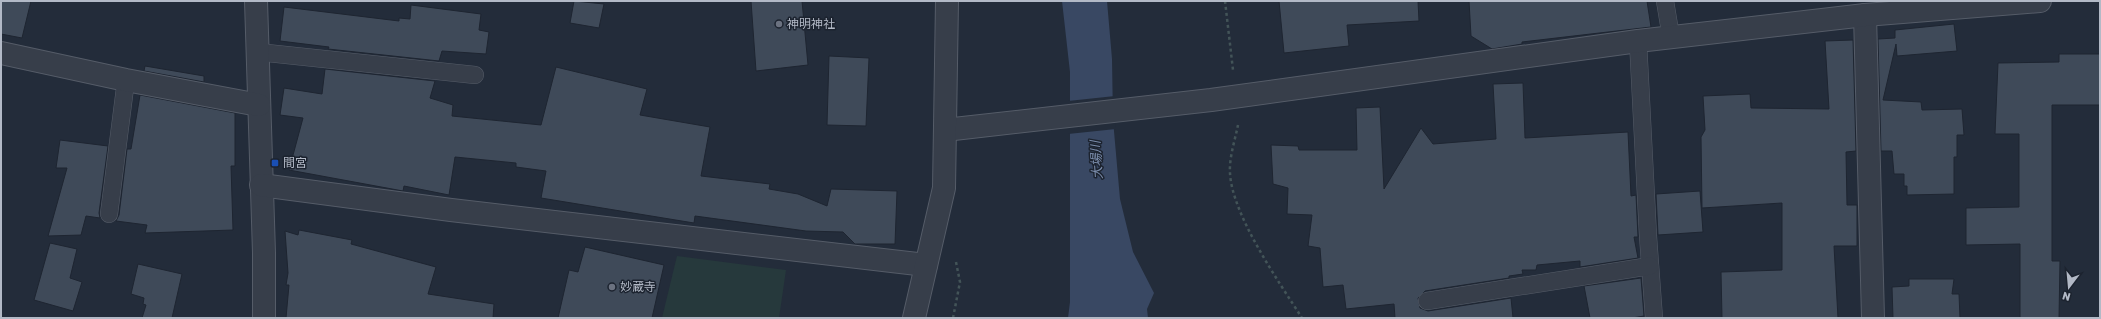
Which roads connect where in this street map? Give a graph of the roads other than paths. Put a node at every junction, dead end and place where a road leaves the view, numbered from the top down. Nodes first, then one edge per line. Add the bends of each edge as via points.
1 (256, 1) edge
2 (947, 1) edge
3 (1665, 1) edge
4 (2040, 1) edge
5 (1865, 15) junction
6 (1670, 37) junction
7 (1638, 41) junction
8 (258, 52) junction
9 (1, 53) edge
10 (475, 75) dead end
11 (126, 80) junction
12 (260, 105) junction
13 (954, 129) junction
14 (261, 185) junction
15 (109, 214) dead end
16 (926, 265) junction
17 (1650, 266) junction
18 (1427, 300) dead end
19 (264, 318) edge
20 (914, 318) edge
21 (1654, 318) edge
22 (1873, 318) edge

1 - 8 street
2 - 13 street
3 - 6 lane
4 - 5 street
5 - 6 street
5 - 22 street
6 - 7 street
7 - 13 street via 1211,100
7 - 17 lane
8 - 10 lane
8 - 12 street
9 - 11 street
11 - 12 street
11 - 15 lane
12 - 14 street
13 - 16 street via 932,247
14 - 16 street via 451,210
14 - 19 street
16 - 20 street
17 - 18 lane
17 - 21 lane

